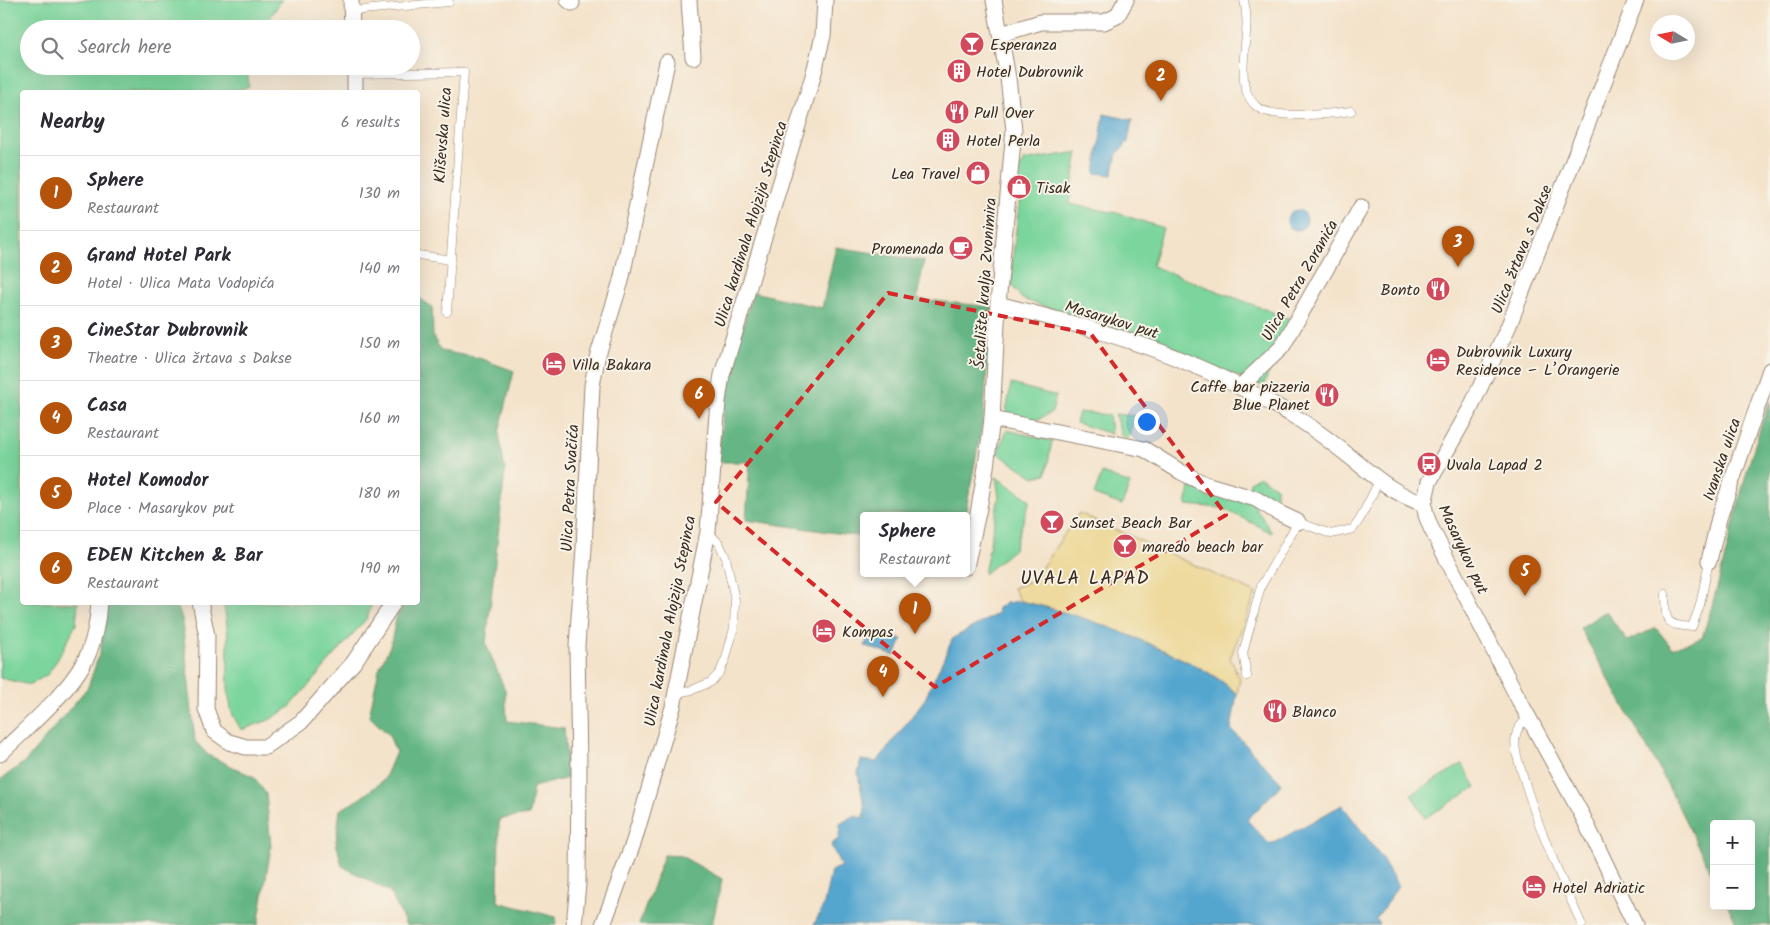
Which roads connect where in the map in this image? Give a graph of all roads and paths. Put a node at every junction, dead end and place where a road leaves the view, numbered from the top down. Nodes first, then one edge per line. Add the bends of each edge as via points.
1 (688, 0) edge
2 (824, 0) edge
3 (994, 0) edge
4 (1126, 0) edge
5 (1244, 0) edge
6 (1636, 0) edge
7 (449, 2) dead end
8 (351, 5) edge
9 (352, 20) edge
10 (1001, 34) junction
11 (693, 57) dead end
12 (667, 62) dead end
13 (420, 71) edge
14 (356, 75) edge
15 (355, 90) edge
16 (1351, 111) dead end
17 (1361, 207) dead end
18 (420, 255) edge
19 (451, 260) junction
20 (998, 304) junction
21 (447, 312) dead end
22 (1770, 370) edge
23 (1240, 386) junction
24 (992, 419) junction
25 (1379, 481) junction
26 (1424, 504) junction
27 (1298, 522) junction
28 (708, 532) junction
29 (970, 549) edge
30 (1709, 561) joint
31 (1665, 594) dead end
32 (100, 605) edge
33 (201, 605) edge
34 (392, 605) edge
35 (1247, 676) dead end
36 (676, 693) junction
37 (1529, 717) junction
38 (0, 754) edge
39 (574, 925) edge
40 (603, 925) edge
41 (1582, 925) edge
42 (1635, 925) edge

1 - 11 street
2 - 28 street, Ulica kardinala Alojzija Stepinca via 823,36 813,76 722,375
3 - 10 street, Šetalište kralja Zvonimira
4 - 10 street via 1117,16 1104,22 1041,22
5 - 16 lane via 1248,21 1244,81 1248,96 1258,107 1272,112 1321,115
6 - 26 street, Ulica žrtava s Dakse via 1510,325 1470,409 1429,482
7 - 8 lane
8 - 9 street
10 - 20 street, Šetalište kralja Zvonimira via 1014,130
12 - 39 street, Ulica Petra Svačića via 621,281 597,358 592,386 577,646 578,884
13 - 19 lane, Kliševska ulica via 464,72
14 - 15 street
17 - 23 street, Ulica Petra Zoranića via 1282,347
18 - 19 lane
19 - 21 lane, Kliševska ulica
20 - 23 street, Masarykov put via 1117,337 1190,363
20 - 24 street, Šetalište kralja Zvonimira
22 - 30 street, Ivanska ulica via 1720,518
23 - 25 street, Masarykov put via 1312,427
24 - 27 street via 1144,449 1205,484 1256,498
24 - 29 street, Šetalište kralja Zvonimira via 981,500
25 - 26 street, Masarykov put via 1408,499
25 - 27 lane via 1353,529 1331,534
26 - 37 street, Masarykov put via 1431,528
27 - 35 lane via 1261,586 1243,653
28 - 36 street, Ulica kardinala Alojzija Stepinca
28 - 36 lane via 719,543 726,558 735,600 734,628 720,672 711,682
30 - 31 lane via 1692,627 1671,623 1666,618
32 - 38 street via 95,635 77,673 56,699
33 - 34 street via 207,636 206,709 214,731 229,742 246,747 265,747 301,722 354,662
36 - 40 street, Ulica kardinala Alojzija Stepinca via 634,841
37 - 41 lane via 1516,733 1520,764 1539,826
37 - 42 street, Masarykov put

